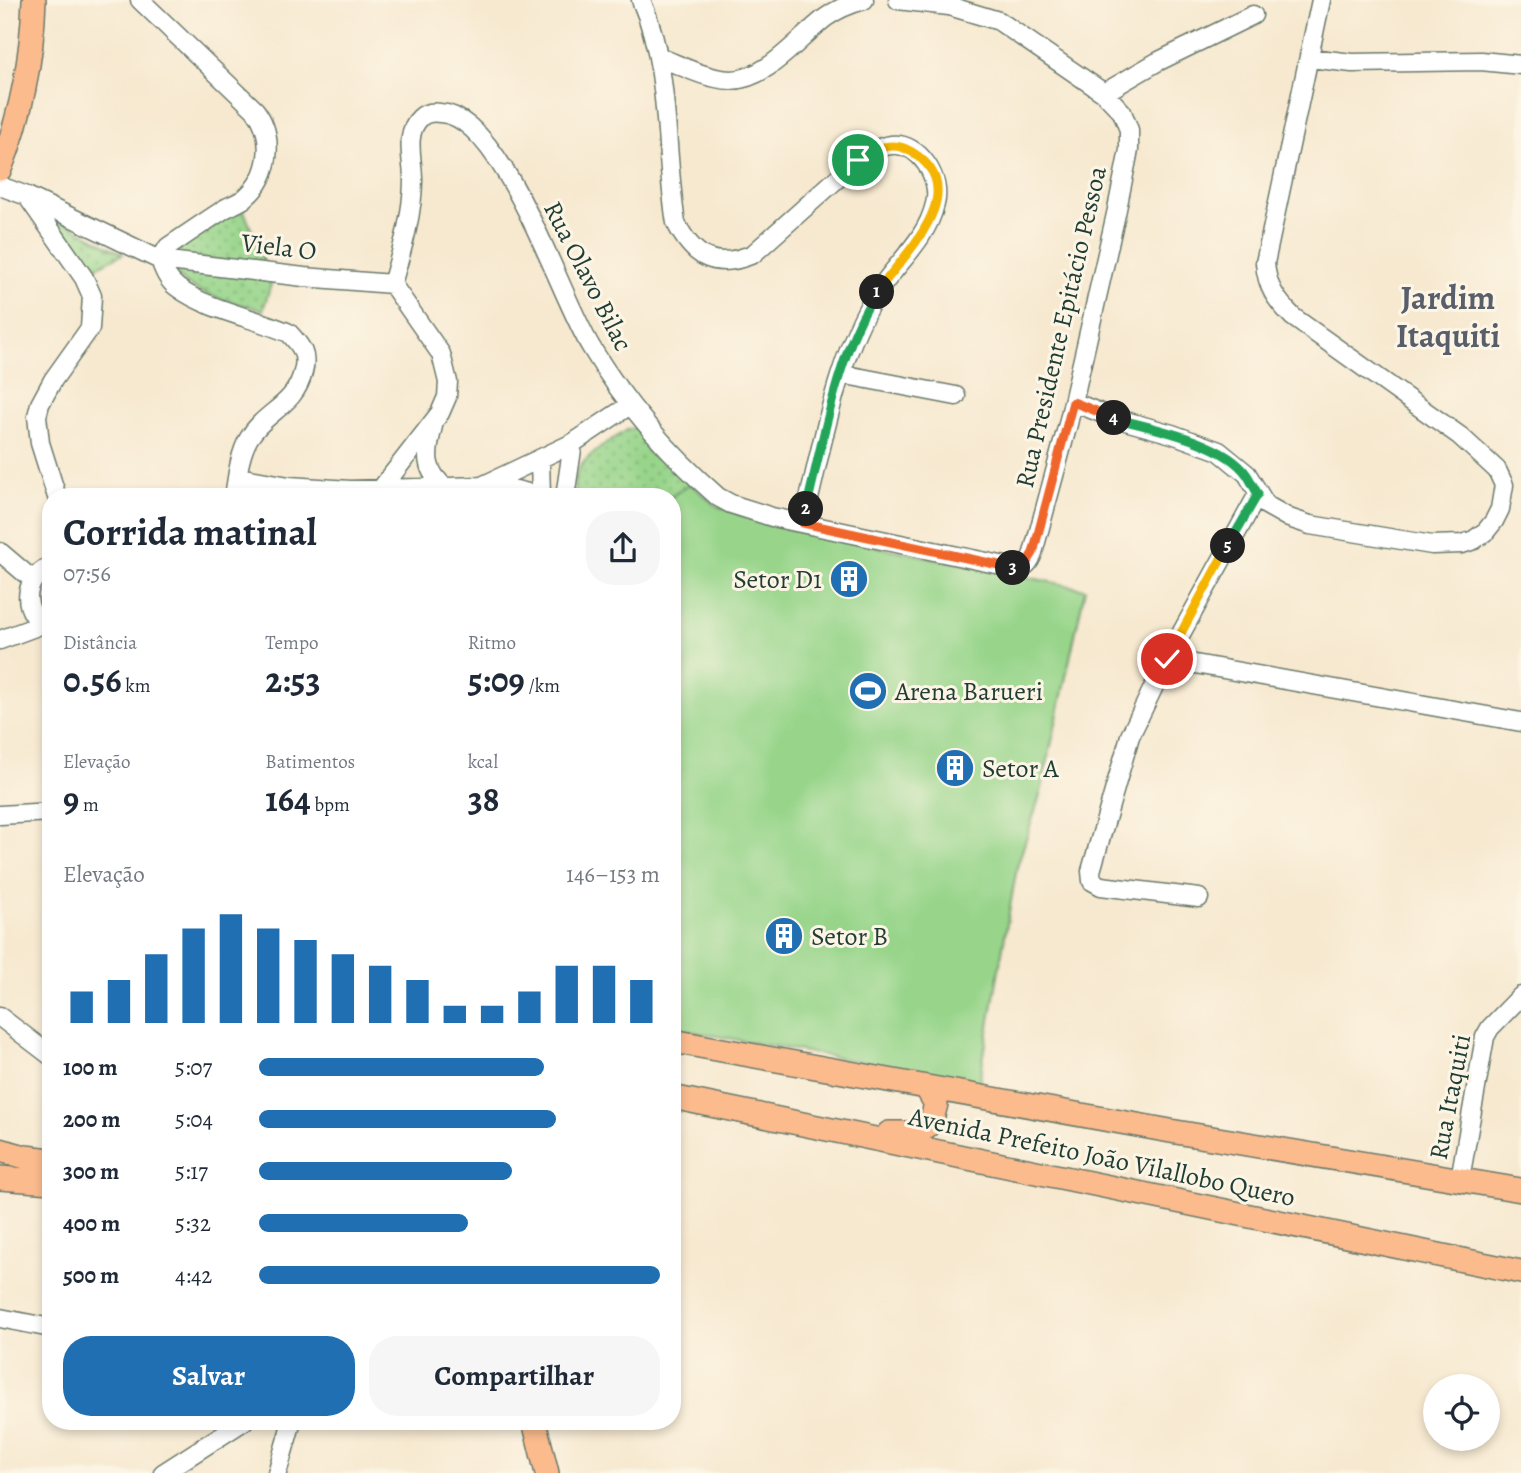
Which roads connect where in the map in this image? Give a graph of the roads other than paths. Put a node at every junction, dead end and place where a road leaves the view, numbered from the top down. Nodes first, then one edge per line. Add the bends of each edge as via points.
1 (34, 0) edge
2 (140, 0) edge
3 (641, 0) edge
4 (864, 0) edge
5 (898, 0) edge
6 (1321, 0) edge
7 (1253, 16) dead end
8 (659, 57) junction
9 (1310, 58) junction
10 (1521, 65) edge
11 (1104, 93) junction
12 (0, 169) edge
13 (0, 186) edge
14 (27, 196) junction
15 (160, 260) junction
16 (392, 284) junction
17 (841, 374) junction
18 (956, 396) dead end
19 (1073, 402) junction
20 (630, 405) junction
21 (435, 419) junction
22 (573, 443) junction
23 (540, 460) junction
24 (237, 477) junction
25 (482, 486) junction
26 (54, 488) edge
27 (235, 488) edge
28 (320, 488) edge
29 (382, 488) edge
30 (446, 488) edge
31 (459, 488) edge
32 (499, 488) edge
33 (542, 488) edge
34 (566, 488) edge
35 (1258, 494) junction
36 (803, 523) junction
37 (0, 552) edge
38 (1015, 568) joint
39 (42, 571) edge
40 (33, 580) junction
41 (42, 622) edge
42 (42, 627) edge
43 (0, 640) edge
44 (1167, 659) junction
45 (1521, 722) edge
46 (42, 813) edge
47 (0, 815) edge
48 (1199, 898) dead end
49 (1521, 996) edge
50 (0, 1017) edge
51 (681, 1043) edge
52 (42, 1049) edge
53 (926, 1087) junction
54 (681, 1099) edge
55 (872, 1139) junction
56 (0, 1150) edge
57 (42, 1159) edge
58 (0, 1178) edge
59 (1460, 1179) junction
60 (42, 1181) edge
61 (1521, 1190) edge
62 (1521, 1272) edge
63 (0, 1318) edge
64 (42, 1327) edge
65 (230, 1430) edge
66 (289, 1430) edge
67 (536, 1430) edge
68 (163, 1473) edge
69 (277, 1473) edge
70 (547, 1473) edge

1 - 12 main road via 27,80
2 - 15 street via 255,110 263,121 268,146 264,170 245,198 167,247
3 - 8 street
4 - 8 street via 826,17 749,78 711,77
5 - 11 street, Rua Presidente Epitácio Pessoa via 949,6 999,21
6 - 9 street
7 - 11 street
8 - 17 street via 676,223 696,252 710,259 736,261 753,254 877,148 894,144 910,150 932,171 937,187 935,205 920,238 872,300
9 - 10 street via 1352,63 1480,61
9 - 35 street via 1265,263 1272,292 1293,317 1481,454 1497,470 1503,498 1486,531 1474,540 1447,546 1310,525 1275,511
11 - 19 street, Rua Presidente Epitácio Pessoa via 1122,111 1129,130 1129,150
13 - 14 street
14 - 15 street
14 - 26 street via 85,278 92,296 90,328 53,380 37,416
15 - 16 street, Viela O
15 - 24 street via 176,287 289,333 306,357 290,399 249,438
16 - 20 street, Rua Olavo Bilac via 411,207 410,140 414,127 430,113 458,117 495,153 590,345
16 - 21 street via 445,364 448,391
17 - 18 street
17 - 36 street
19 - 35 street via 1219,451 1247,474
19 - 38 street, Rua Presidente Epitácio Pessoa via 1033,553 1024,567
20 - 22 street
20 - 36 street, Rua Olavo Bilac via 718,497 748,510
21 - 29 street
21 - 30 street via 428,463 434,479
22 - 23 street
22 - 34 street
23 - 25 street
23 - 33 street
24 - 27 street
24 - 28 street
25 - 31 street
25 - 32 street
35 - 44 street
36 - 38 street, Rua Olavo Bilac
37 - 40 street
39 - 40 street
40 - 41 street via 28,599
42 - 43 street
44 - 45 street
44 - 48 street via 1127,745 1092,881 1101,886
46 - 47 street
49 - 59 street, Rua Itaquiti via 1485,1037
50 - 52 street
51 - 53 main road, Avenida Prefeito João Vilallobo Quero
53 - 55 main road via 936,1104 931,1124 918,1133
53 - 59 main road, Avenida Prefeito João Vilallobo Quero
54 - 55 main road, Avenida Prefeito João Vilallobo Quero
55 - 62 main road, Avenida Prefeito João Vilallobo Quero
56 - 57 main road
58 - 60 main road
59 - 61 main road, Avenida Prefeito João Vilallobo Quero
63 - 64 street
65 - 68 street
66 - 69 street
67 - 70 main road

